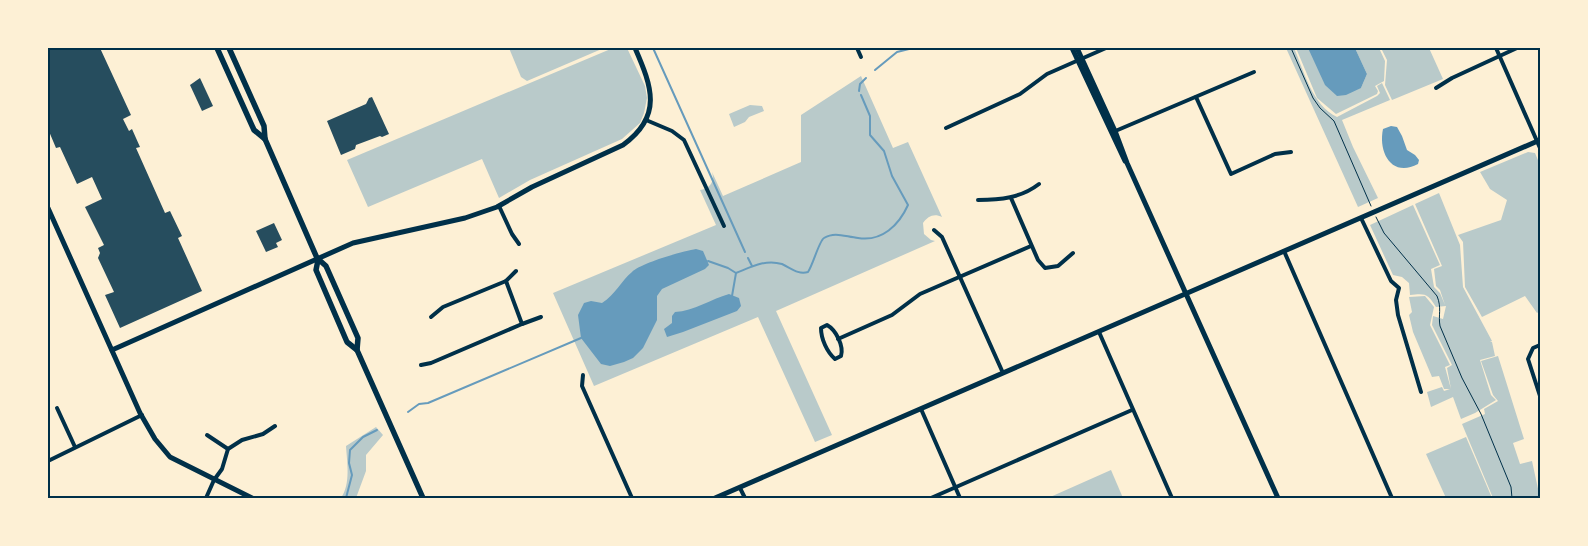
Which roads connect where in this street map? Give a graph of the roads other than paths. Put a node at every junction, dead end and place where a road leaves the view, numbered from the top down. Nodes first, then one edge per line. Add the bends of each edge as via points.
1 (217, 48) edge
2 (229, 48) edge
3 (635, 48) edge
4 (857, 48) edge
5 (1072, 48) edge
6 (1078, 48) edge
7 (1106, 48) edge
8 (1496, 48) edge
9 (1517, 48) edge
10 (1500, 56) junction
11 (861, 57) dead end
12 (1080, 59) junction
13 (1254, 72) dead end
14 (1436, 88) dead end
15 (1196, 97) junction
16 (646, 120) junction
17 (946, 128) dead end
18 (1113, 132) junction
19 (265, 139) junction
20 (1539, 141) edge
21 (1540, 148) edge
22 (1291, 152) dead end
23 (1039, 184) dead end
24 (1011, 198) junction
25 (978, 200) dead end
26 (499, 206) junction
27 (48, 208) edge
28 (1361, 218) junction
29 (724, 226) dead end
30 (934, 230) dead end
31 (519, 244) dead end
32 (1032, 246) junction
33 (1284, 251) junction
34 (1072, 253) dead end
35 (317, 259) junction
36 (516, 271) dead end
37 (959, 277) junction
38 (506, 282) junction
39 (1186, 294) junction
40 (541, 316) dead end
41 (431, 317) dead end
42 (522, 324) junction
43 (1099, 332) junction
44 (838, 339) junction
45 (1540, 345) edge
46 (112, 350) junction
47 (357, 350) junction
48 (420, 365) dead end
49 (1004, 373) junction
50 (583, 375) dead end
51 (1421, 392) dead end
52 (1540, 396) edge
53 (58, 408) dead end
54 (921, 409) junction
55 (1132, 410) junction
56 (142, 415) junction
57 (275, 426) dead end
58 (207, 435) dead end
59 (75, 447) junction
60 (228, 449) junction
61 (48, 461) edge
62 (214, 480) junction
63 (740, 488) junction
64 (955, 488) junction
65 (206, 498) edge
66 (252, 498) edge
67 (423, 498) edge
68 (632, 498) edge
69 (716, 498) edge
70 (745, 498) edge
71 (931, 498) edge
72 (960, 498) edge
73 (1172, 498) edge
74 (1278, 498) edge
75 (1392, 498) edge

1 - 19 main road via 254,130
2 - 19 main road via 264,126
3 - 16 street via 651,93
4 - 11 street
5 - 12 street
6 - 12 street
7 - 12 street
8 - 10 street
9 - 10 street
10 - 14 street
10 - 20 street
12 - 17 street via 1047,74 1020,94
12 - 18 street
13 - 15 street
15 - 18 street
15 - 22 street via 1231,174 1275,154
16 - 26 street via 633,138 623,145
16 - 29 street via 684,140
18 - 39 street
19 - 35 main road
20 - 21 street
20 - 28 street
23 - 24 street
24 - 25 street
24 - 32 street
26 - 31 street
26 - 35 street via 465,218 353,243
27 - 46 street
28 - 33 street
28 - 51 street via 1391,282 1398,288 1398,315
30 - 37 street via 942,237
32 - 34 street via 1045,268 1058,266
32 - 37 street
33 - 39 street
33 - 75 street
35 - 46 street
35 - 47 main road via 326,266 358,338
35 - 47 main road via 316,270 347,342
36 - 38 street
37 - 44 street via 920,294 892,315
37 - 49 street
38 - 41 street via 444,307
38 - 42 street
39 - 43 street
39 - 74 street
40 - 42 street
42 - 48 street
43 - 49 street
43 - 55 street
44 - 44 street via 834,329 827,325 821,328 828,350 835,359 843,351
45 - 52 street via 1533,348 1528,359
46 - 56 street
47 - 67 main road
49 - 54 street
50 - 68 street via 582,386
53 - 59 street
54 - 63 street
54 - 64 street
55 - 64 street
55 - 73 street
56 - 59 street
56 - 62 street via 170,457
57 - 60 street
58 - 60 street
59 - 61 street
60 - 62 street via 222,469
62 - 65 street
62 - 66 street
63 - 69 street
63 - 70 street
64 - 71 street
64 - 72 street

